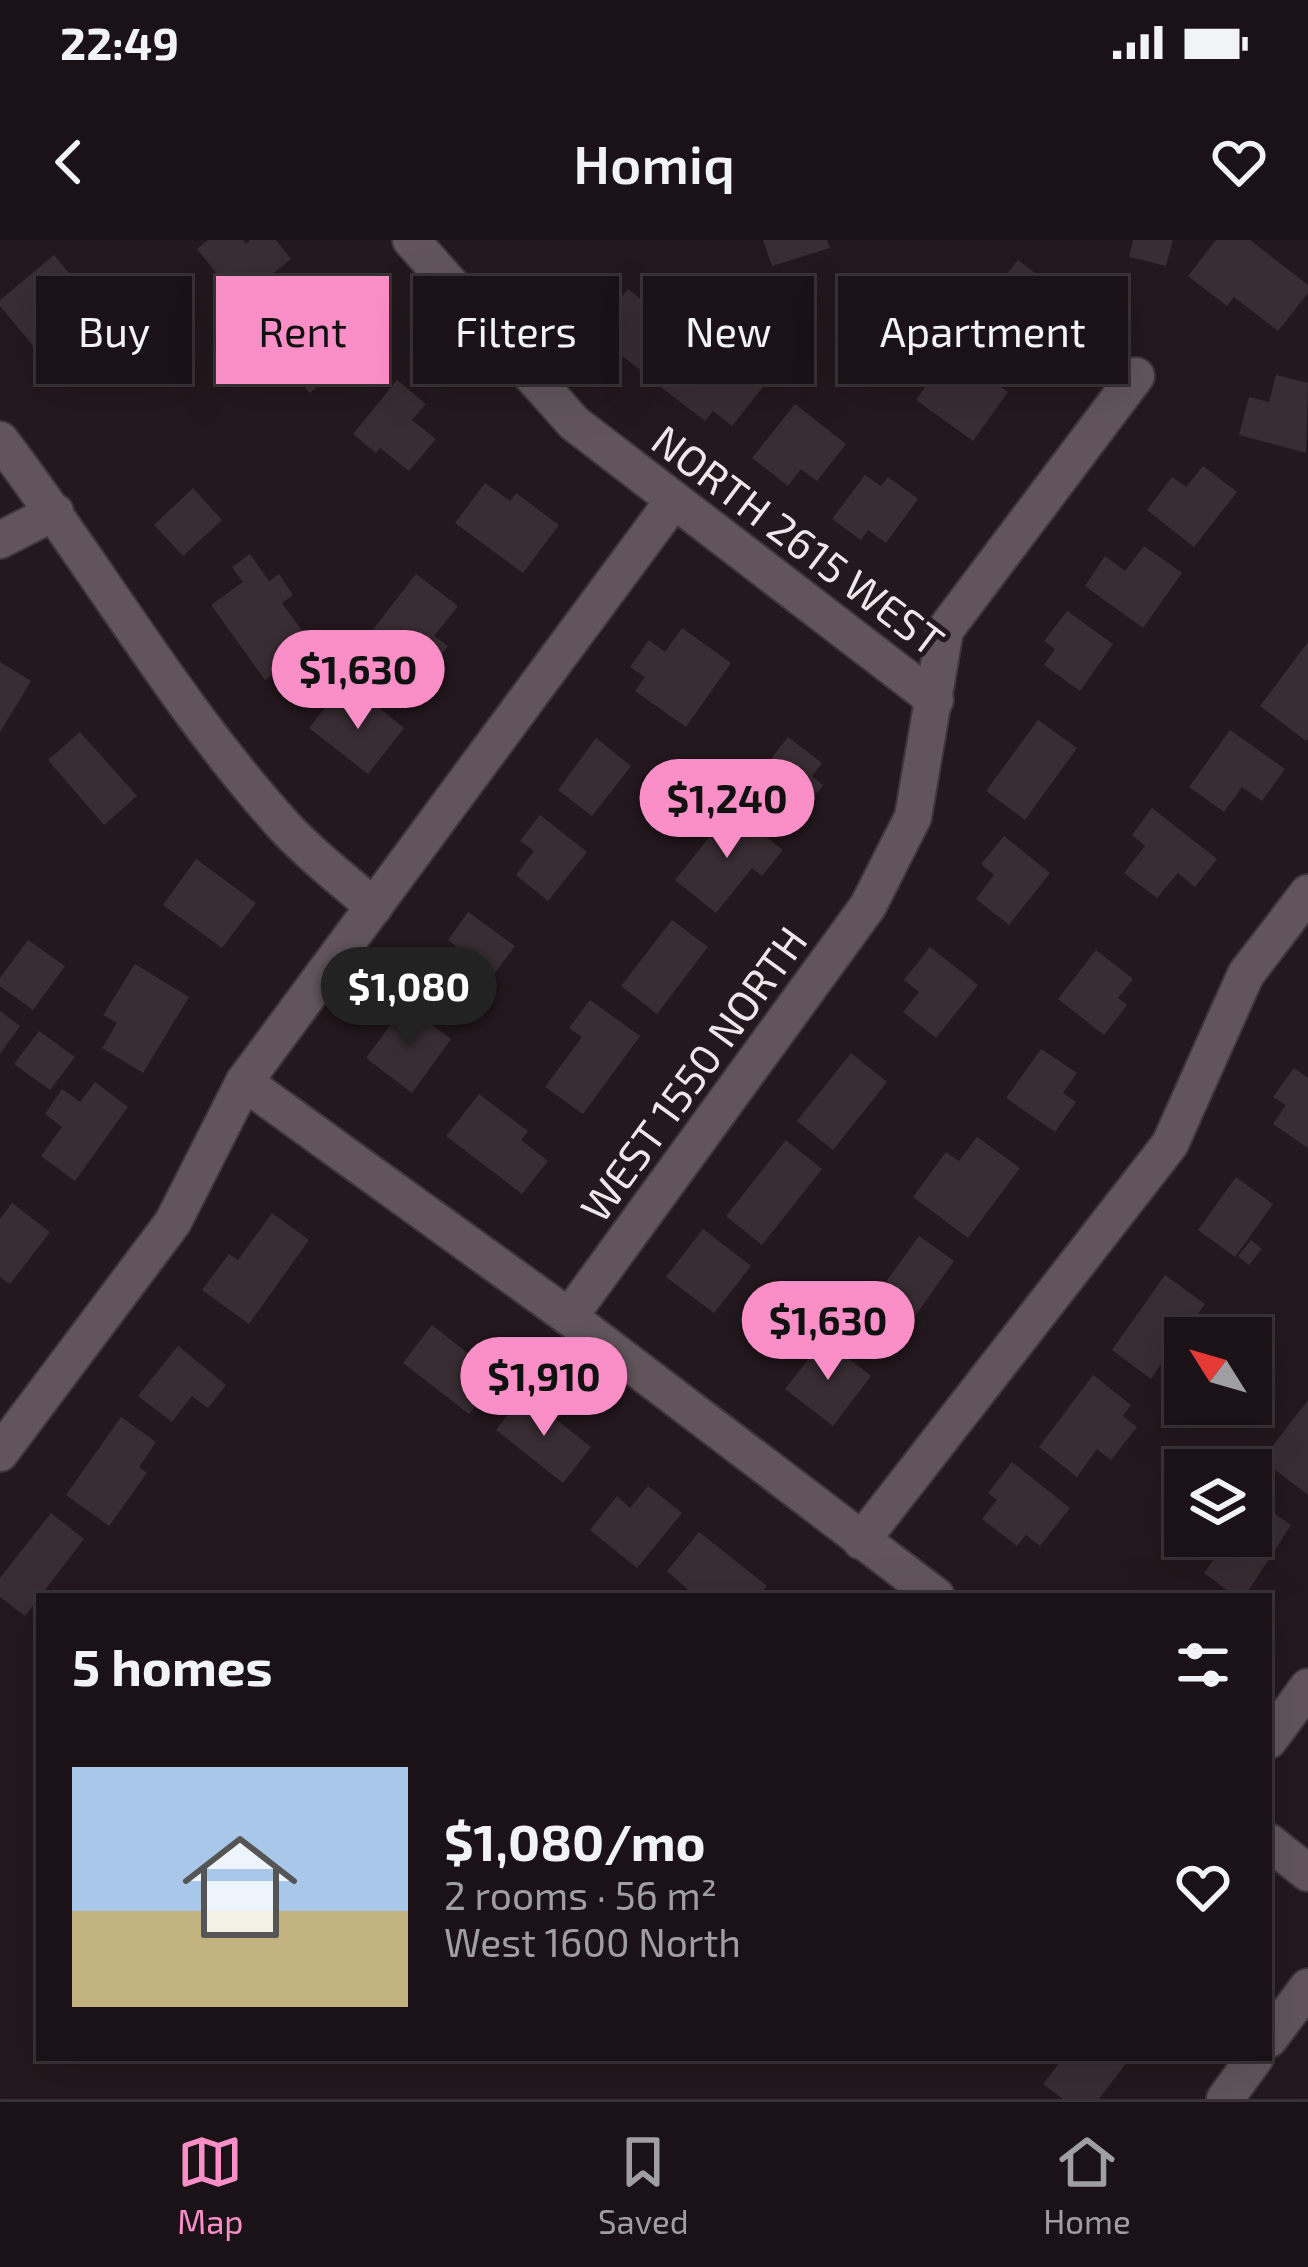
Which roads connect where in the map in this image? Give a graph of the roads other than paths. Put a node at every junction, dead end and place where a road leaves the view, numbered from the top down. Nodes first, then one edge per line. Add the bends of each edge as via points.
1 (411, 240) edge
2 (1136, 376) dead end
3 (0, 440) edge
4 (674, 500) junction
5 (55, 512) junction
6 (0, 540) edge
7 (935, 700) junction
8 (1308, 893) edge
9 (374, 907) junction
10 (244, 1082) junction
11 (569, 1317) junction
12 (0, 1453) edge
13 (861, 1541) junction
14 (932, 1593) edge
15 (1308, 1687) edge
16 (1272, 1736) edge
17 (1272, 1844) edge
18 (1308, 1873) edge
19 (1308, 1987) edge
20 (1272, 2035) edge
21 (1253, 2061) edge
22 (1225, 2099) edge

1 - 4 street, NORTH 2615 WEST via 574,423
2 - 7 street, WEST 1550 NORTH via 945,630
3 - 5 street
4 - 7 street, NORTH 2615 WEST
4 - 9 street
5 - 6 street
5 - 9 street via 222,754 288,830
7 - 11 street, WEST 1550 NORTH via 913,818 868,906
8 - 13 street via 1246,974 1171,1144
9 - 10 street
10 - 11 street
10 - 12 street via 173,1222
11 - 13 street
13 - 14 street
15 - 16 street
17 - 18 street
19 - 20 street
21 - 22 street

